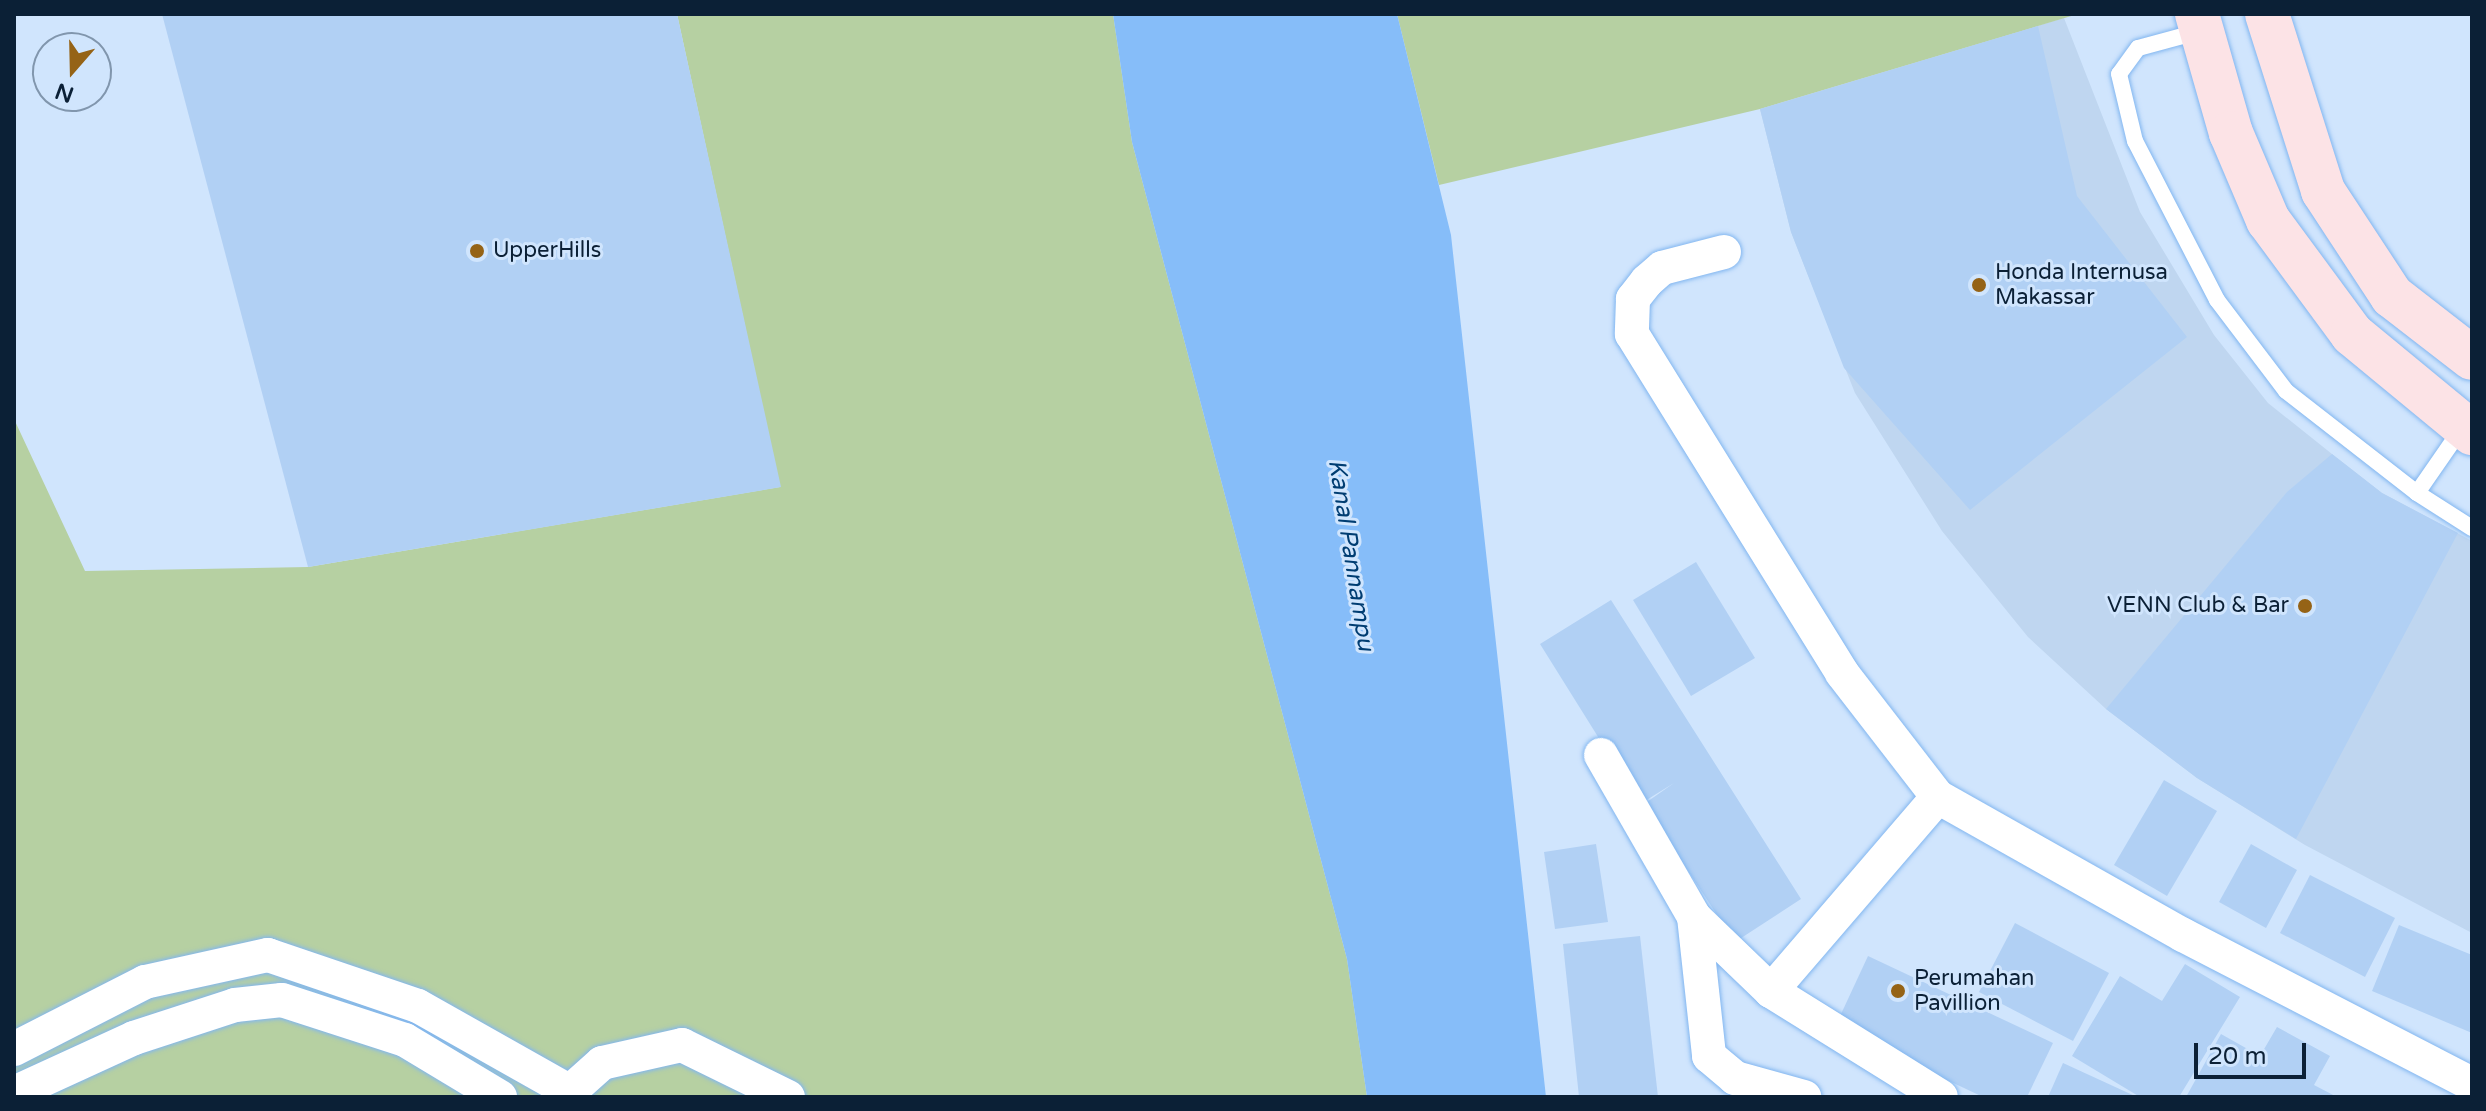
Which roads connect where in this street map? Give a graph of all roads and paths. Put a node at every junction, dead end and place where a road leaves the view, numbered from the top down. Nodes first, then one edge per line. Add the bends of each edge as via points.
1 (2267, 14) edge
2 (2200, 22) edge
3 (1724, 252) dead end
4 (2472, 358) edge
5 (2467, 430) edge
6 (2417, 493) junction
7 (2472, 528) edge
8 (1601, 755) dead end
9 (1938, 797) junction
10 (1694, 917) junction
11 (1771, 991) junction
12 (418, 1006) junction
13 (47, 1034) junction
14 (405, 1040) junction
15 (14, 1049) edge
16 (73, 1067) junction
17 (2472, 1084) edge
18 (14, 1093) edge
19 (565, 1094) edge
20 (500, 1097) edge
21 (788, 1097) edge
22 (1804, 1097) edge
23 (1941, 1097) edge

1 - 4 main road via 2323,191 2392,296
2 - 5 main road via 2231,133 2268,220 2352,334
2 - 6 lane via 2138,48 2119,74 2135,141 2217,300 2286,391
3 - 9 street via 1662,268 1647,281 1633,299 1632,334 1842,673
5 - 6 lane
6 - 7 lane
8 - 10 street
9 - 11 street
9 - 17 street via 2183,935
10 - 11 street
10 - 22 street via 1709,1056 1735,1078
11 - 23 street
12 - 13 street via 268,955 145,982
12 - 14 street
12 - 19 street
13 - 15 street
13 - 16 street
14 - 16 street via 282,1000 235,1005 134,1038
14 - 20 street
16 - 18 street
19 - 21 street via 602,1063 682,1045

